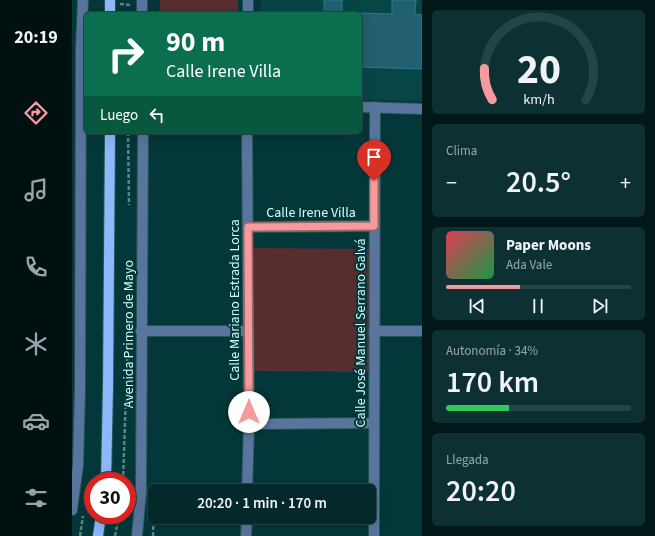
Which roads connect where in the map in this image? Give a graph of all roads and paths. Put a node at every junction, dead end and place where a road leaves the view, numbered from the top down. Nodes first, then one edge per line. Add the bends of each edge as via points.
1 (83, 0) edge
2 (142, 0) edge
3 (248, 0) edge
4 (142, 12) edge
5 (248, 12) edge
6 (76, 49) edge
7 (362, 107) edge
8 (375, 107) junction
9 (422, 109) edge
10 (110, 134) edge
11 (128, 134) edge
12 (143, 134) edge
13 (247, 134) edge
14 (76, 155) edge
15 (129, 209) dead end
16 (374, 226) junction
17 (248, 227) junction
18 (76, 260) edge
19 (142, 331) junction
20 (248, 331) junction
21 (374, 331) junction
22 (422, 331) edge
23 (128, 333) dead end
24 (76, 387) edge
25 (374, 423) junction
26 (249, 424) junction
27 (106, 472) edge
28 (123, 472) edge
29 (247, 484) edge
30 (72, 510) edge
31 (100, 524) edge
32 (117, 524) edge
33 (247, 524) edge
34 (98, 536) edge
35 (115, 536) edge
36 (137, 536) edge
37 (246, 536) edge
38 (374, 536) edge

1 - 6 street
2 - 4 street
3 - 5 street
6 - 14 street
7 - 8 street
8 - 9 street
8 - 16 street, Calle José Manuel Serrano Galvá
10 - 27 main road, Avenida Primero de Mayo
11 - 15 path
12 - 19 street, Avenida Primero de Mayo
13 - 17 street, Calle Mariano Estrada Lorca
14 - 18 street
16 - 17 street, Calle Irene Villa
16 - 21 street, Calle José Manuel Serrano Galvá
17 - 20 street, Calle Mariano Estrada Lorca
18 - 24 street
19 - 20 street
19 - 36 street, Avenida Primero de Mayo via 141,493
20 - 26 street, Calle Mariano Estrada Lorca
21 - 22 street
21 - 25 street, Calle José Manuel Serrano Galvá
23 - 28 path
24 - 30 street via 78,465
25 - 26 street
25 - 38 street, Calle José Manuel Serrano Galvá
26 - 29 street, Calle Mariano Estrada Lorca
31 - 34 main road
32 - 35 path
33 - 37 street

